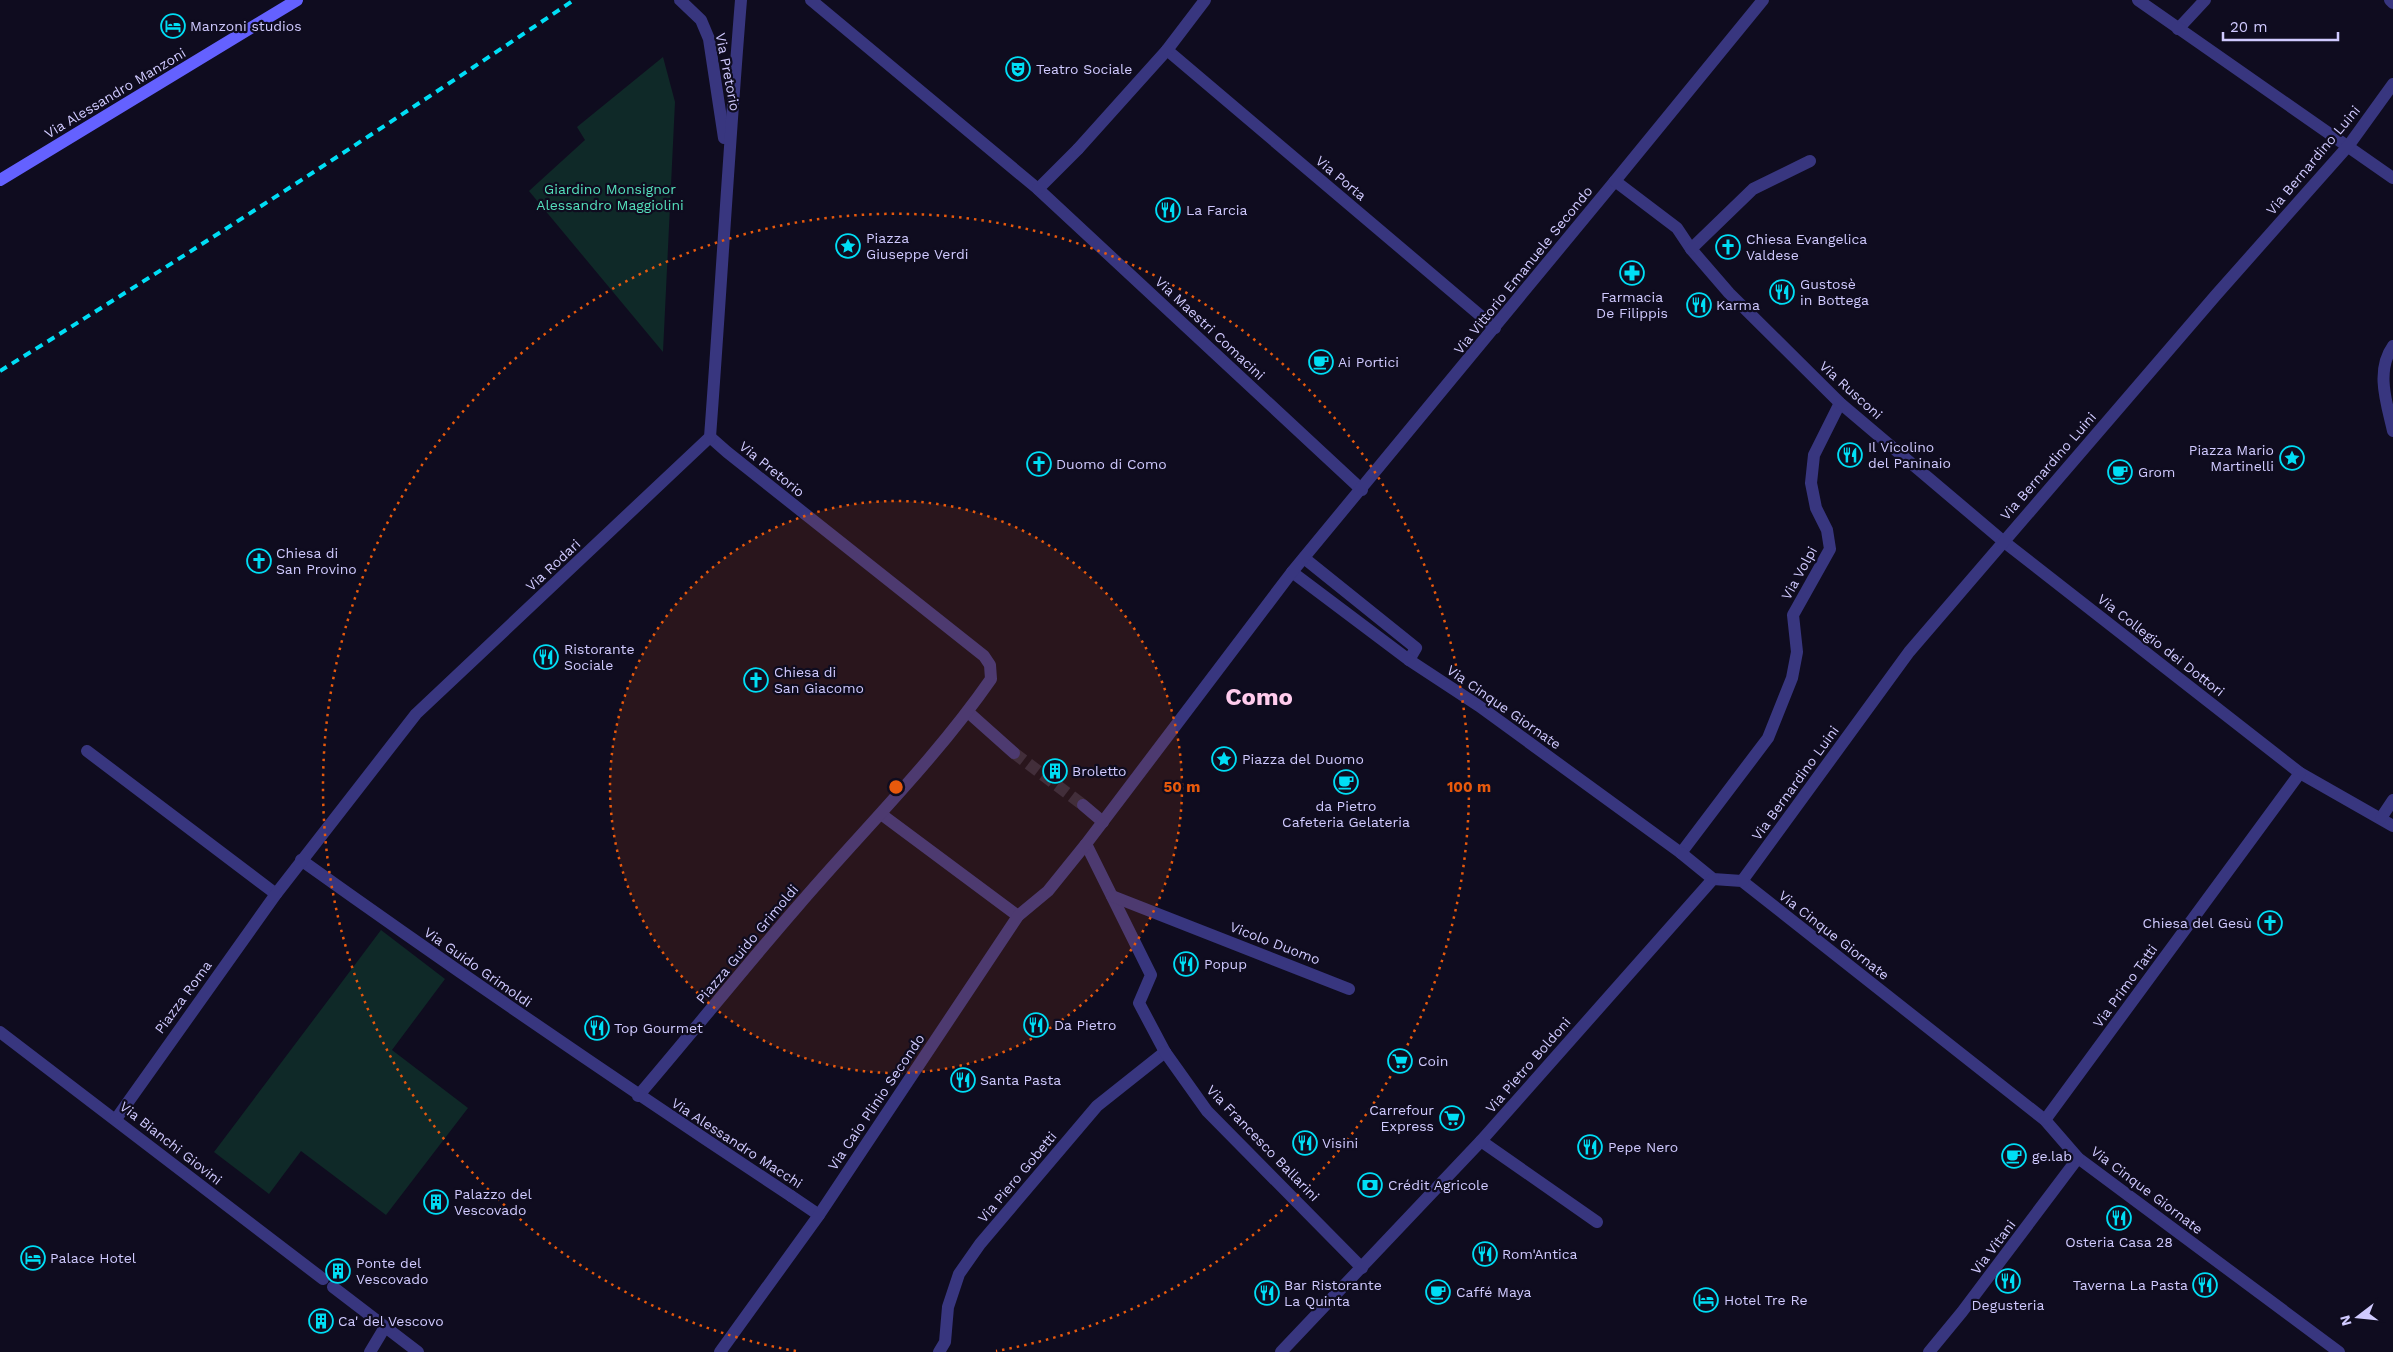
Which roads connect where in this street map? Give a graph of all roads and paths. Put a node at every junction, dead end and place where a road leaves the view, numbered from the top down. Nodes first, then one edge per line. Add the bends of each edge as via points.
1 (297, 0) edge
2 (680, 0) edge
3 (741, 0) edge
4 (811, 0) edge
5 (1205, 0) edge
6 (1763, 0) edge
7 (2138, 0) edge
8 (2205, 0) edge
9 (2390, 0) edge
10 (2393, 3) edge
11 (2178, 28) junction
12 (1167, 50) junction
13 (2393, 84) edge
14 (2349, 145) junction
15 (728, 158) junction
16 (1810, 161) dead end
17 (2393, 178) edge
18 (0, 180) edge
19 (1615, 181) junction
20 (1038, 189) junction
21 (1691, 249) junction
22 (1495, 328) junction
23 (2393, 346) edge
24 (1840, 403) junction
25 (2393, 431) edge
26 (710, 436) junction
27 (1362, 490) junction
28 (2003, 541) junction
29 (1304, 558) junction
30 (1292, 572) junction
31 (1409, 660) junction
32 (968, 712) junction
33 (416, 714) joint
34 (87, 751) dead end
35 (1014, 753) tunnel mouth
36 (2300, 773) junction
37 (2393, 800) edge
38 (1083, 805) tunnel mouth
39 (881, 814) junction
40 (2381, 818) junction
41 (1103, 822) junction
42 (2393, 826) edge
43 (1086, 844) junction
44 (1681, 853) junction
45 (301, 860) junction
46 (1713, 879) junction
47 (1742, 881) junction
48 (276, 894) junction
49 (1112, 896) junction
50 (1018, 916) junction
51 (1349, 988) dead end
52 (0, 1032) edge
53 (1166, 1052) junction
54 (638, 1096) junction
55 (116, 1119) junction
56 (2045, 1120) junction
57 (1482, 1141) junction
58 (2078, 1158) junction
59 (819, 1214) junction
60 (1598, 1222) dead end
61 (1362, 1268) junction
62 (386, 1327) junction
63 (370, 1352) edge
64 (418, 1352) edge
65 (720, 1352) edge
66 (939, 1352) edge
67 (1281, 1352) edge
68 (1929, 1352) edge
69 (2339, 1352) edge

1 - 18 main road, Via Alessandro Manzoni
2 - 15 street, Via Pretorio via 701,20 709,39
3 - 15 street, Via Pretorio
4 - 20 street
5 - 12 street
6 - 19 street, Via Vittorio Emanuele Secondo
7 - 11 street
8 - 11 street
9 - 10 street
11 - 14 street
12 - 20 street
12 - 22 street, Via Porta
13 - 14 street, Via Bernardino Luini
14 - 17 street
14 - 28 street, Via Bernardino Luini
15 - 26 street, Via Pretorio
16 - 21 street via 1753,189
19 - 21 street, Via Rusconi via 1677,228
19 - 22 street, Via Vittorio Emanuele Secondo
20 - 27 street, Via Maestri Comacini
21 - 24 street, Via Rusconi via 1729,293
22 - 27 street, Via Vittorio Emanuele Secondo
23 - 25 street via 2387,354 2383,382
24 - 28 street, Via Rusconi
24 - 44 street, Via Volpi via 1814,455 1811,483 1830,549 1793,614 1797,652 1792,678 1768,738
26 - 32 street, Via Pretorio via 984,656 990,665 991,679
26 - 33 street, Via Rodari
27 - 29 street, Via Vittorio Emanuele Secondo
28 - 36 street, Via Collegio dei Dottori
28 - 47 street, Via Bernardino Luini via 1909,652
29 - 30 street
29 - 31 street via 1416,648
30 - 31 street, Via Cinque Giornate
30 - 41 street
31 - 44 street, Via Cinque Giornate via 1479,706
32 - 35 street
32 - 39 street, Piazza Guido Grimoldi
33 - 45 street, Piazza Roma
34 - 48 street
36 - 40 street, Via Collegio dei Dottori
36 - 56 street, Via Primo Tatti
37 - 40 street
38 - 41 street
39 - 50 street
39 - 54 street, Piazza Guido Grimoldi via 798,906
40 - 42 street, Via Collegio dei Dottori
41 - 43 street
43 - 49 street
43 - 50 street, Via Caio Plinio Secondo via 1048,891
44 - 46 street, Via Cinque Giornate
45 - 48 street, Piazza Roma
45 - 54 street, Via Guido Grimoldi
46 - 47 street
46 - 57 street, Via Pietro Boldoni
47 - 56 street, Via Cinque Giornate
48 - 55 street, Piazza Roma
49 - 51 street, Vicolo Duomo
49 - 53 street, Via Francesco Ballarini via 1151,975 1140,1003
50 - 59 street, Via Caio Plinio Secondo
52 - 55 street, Via Bianchi Giovini
53 - 61 street, Via Francesco Ballarini via 1208,1111
53 - 66 street, Via Piero Gobetti via 1097,1106 980,1244 959,1274 948,1307 945,1342
54 - 59 street, Via Alessandro Macchi
55 - 62 street, Via Bianchi Giovini
56 - 58 street, Via Cinque Giornate
57 - 60 street
57 - 61 street, Via Pietro Boldoni
58 - 68 street, Via Vitani
58 - 69 street, Via Cinque Giornate
59 - 65 street, Via Caio Plinio Secondo
61 - 67 street, Via Pietro Boldoni
62 - 63 street
62 - 64 street, Via Bianchi Giovini

